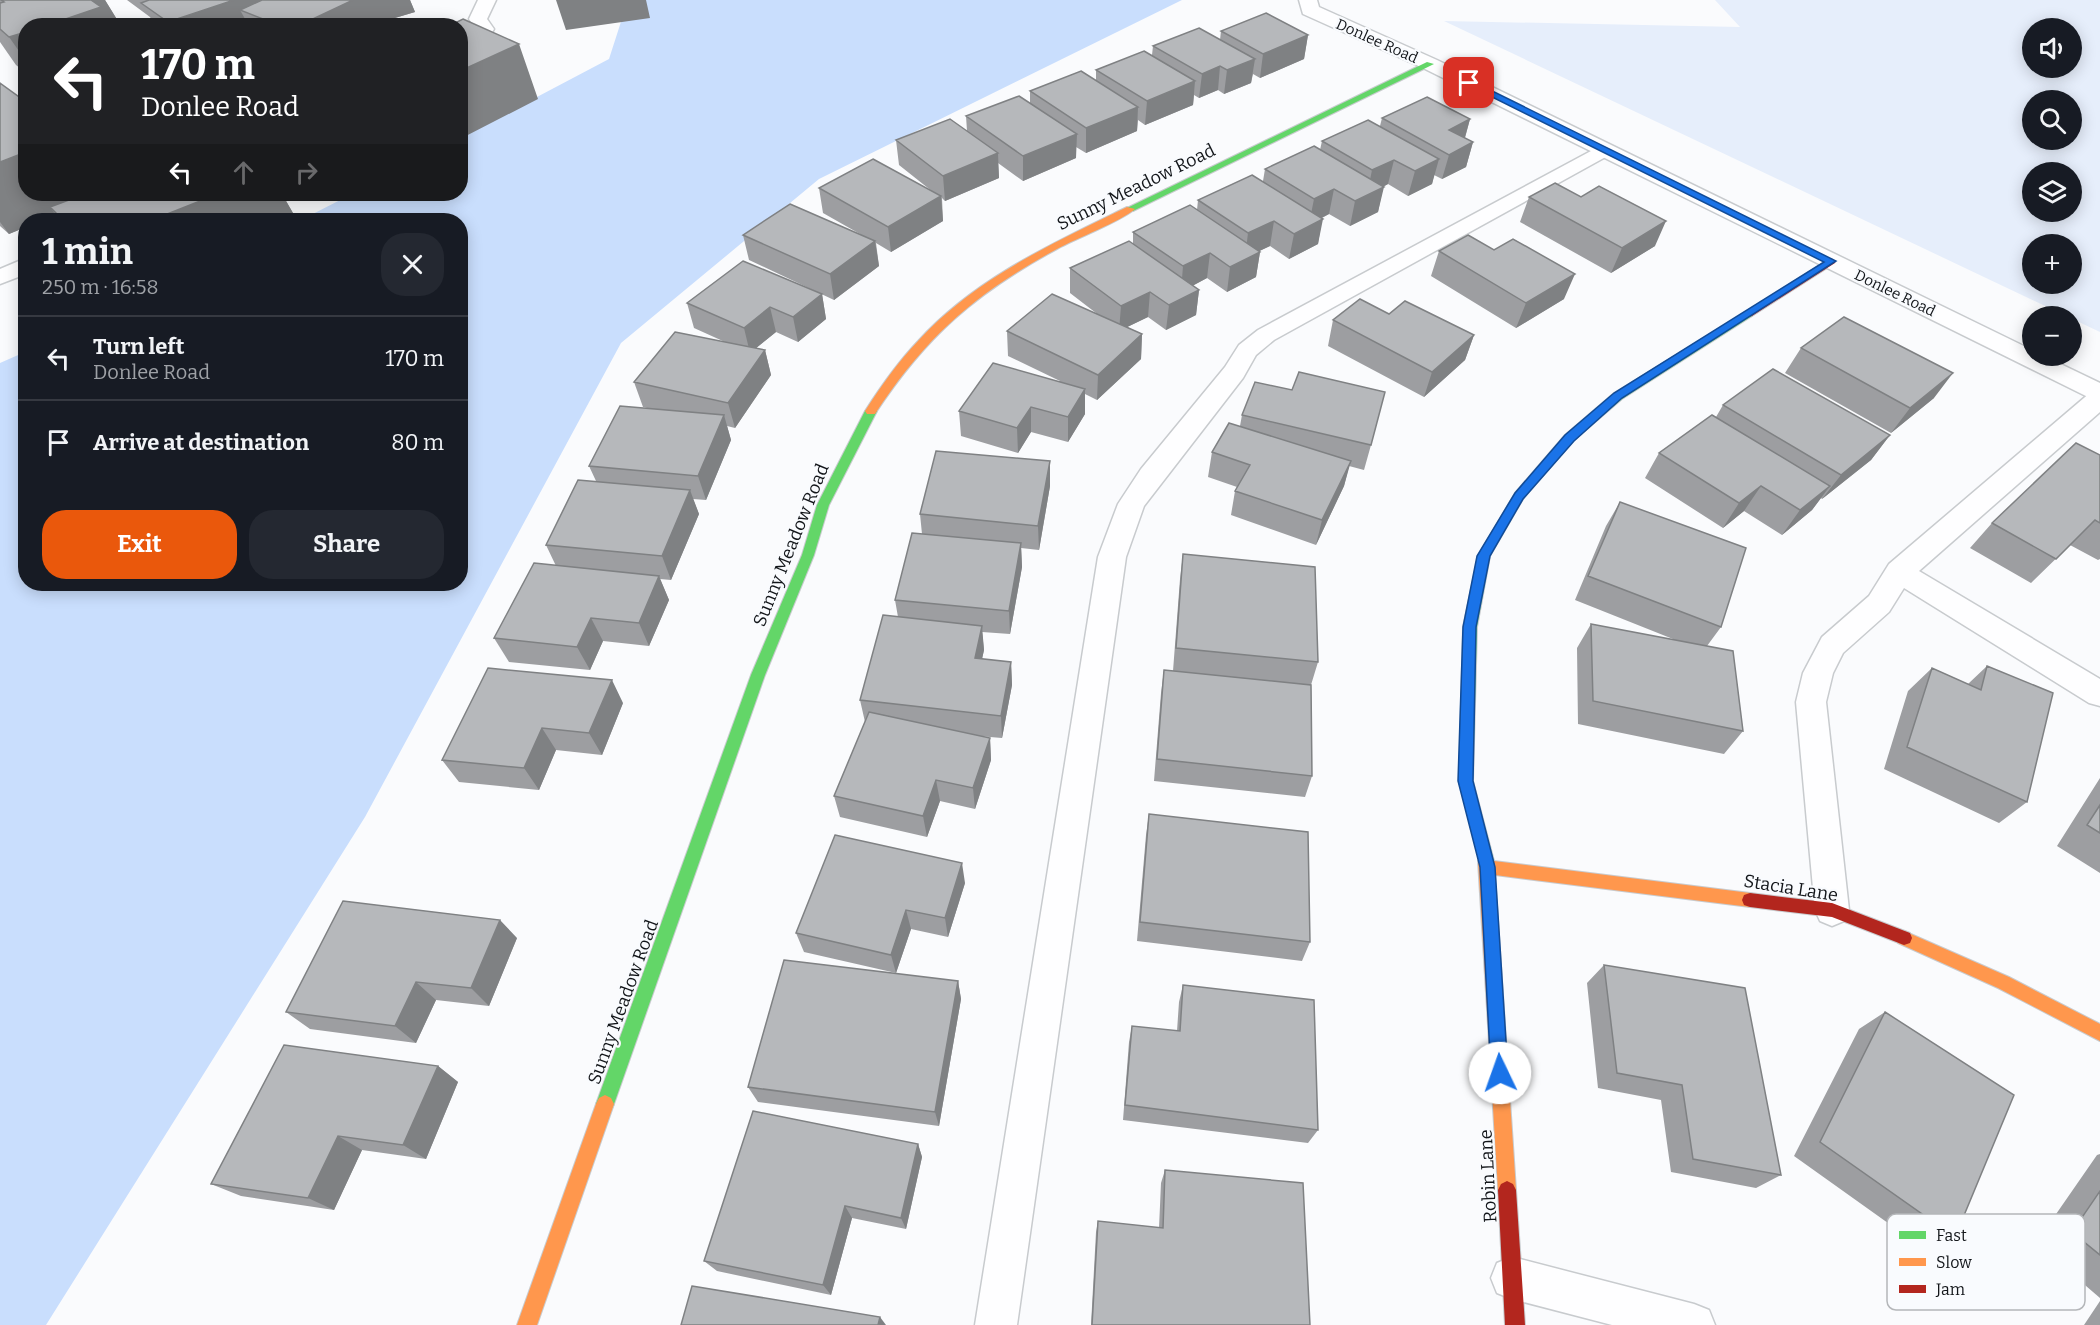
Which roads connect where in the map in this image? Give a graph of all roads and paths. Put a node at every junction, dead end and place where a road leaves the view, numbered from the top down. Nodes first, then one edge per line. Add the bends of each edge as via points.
1 (487, 0) edge
2 (1308, 0) edge
3 (468, 49) edge
4 (1430, 64) junction
5 (1604, 150) junction
6 (1831, 261) junction
7 (18, 269) edge
8 (0, 277) edge
9 (2100, 396) edge
10 (1899, 572) junction
11 (2100, 694) edge
12 (1487, 867) junction
13 (1832, 910) junction
14 (2100, 1033) edge
15 (1512, 1278) junction
16 (527, 1325) edge
17 (996, 1325) edge
18 (1515, 1325) edge
19 (1695, 1325) edge

1 - 3 lane via 471,12 485,29
2 - 4 street, Donlee Road via 1310,10
4 - 5 street, Donlee Road
4 - 16 street, Sunny Meadow Road via 1021,265 950,313 895,372 823,505 808,555 750,697
5 - 6 street, Donlee Road
5 - 17 lane via 1266,335 1247,350 1131,504 1112,557
6 - 9 street, Donlee Road
6 - 12 street, Robin Lane via 1618,396 1569,438 1519,496 1484,556 1470,627 1466,781
7 - 8 lane
9 - 10 lane
10 - 11 lane
10 - 13 lane via 1878,604 1832,645 1818,673 1811,702
12 - 13 street, Stacia Lane
12 - 15 street, Robin Lane
13 - 14 street, Stacia Lane via 1953,958
15 - 18 street, Robin Lane
15 - 19 lane

